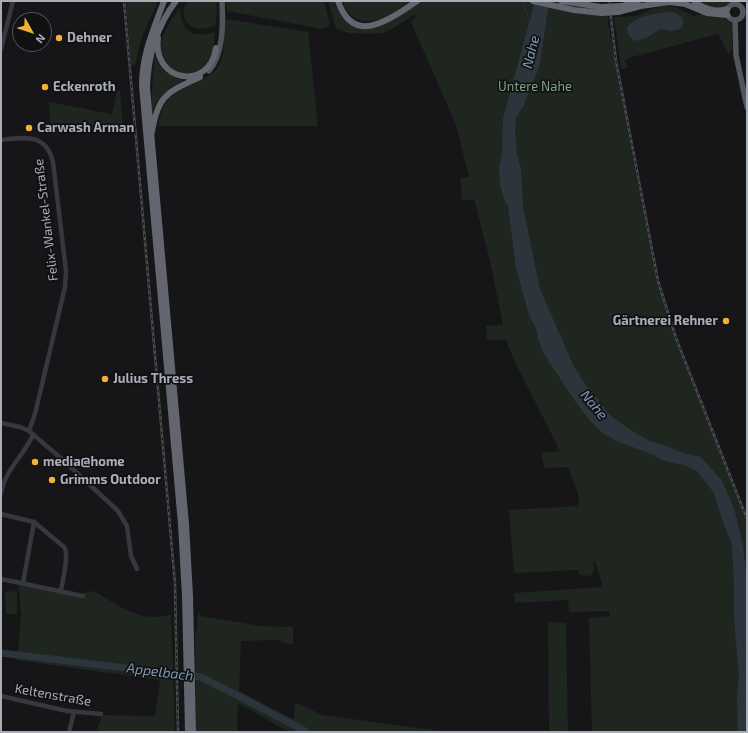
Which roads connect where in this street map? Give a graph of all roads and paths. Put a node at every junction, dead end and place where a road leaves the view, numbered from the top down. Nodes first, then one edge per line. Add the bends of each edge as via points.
1 (13, 1) edge
2 (164, 1) edge
3 (169, 1) edge
4 (176, 1) edge
5 (221, 1) edge
6 (417, 1) edge
7 (533, 1) edge
8 (561, 1) edge
9 (651, 1) edge
10 (694, 1) edge
11 (338, 3) edge
12 (640, 3) edge
13 (735, 3) edge
14 (602, 10) junction
15 (727, 12) junction
16 (157, 20) junction
17 (735, 20) junction
18 (160, 27) junction
19 (216, 48) joint
20 (1, 49) edge
21 (209, 71) joint
22 (747, 107) edge
23 (151, 139) junction
24 (1, 140) edge
25 (1, 423) edge
26 (31, 433) junction
27 (2, 482) edge
28 (1, 493) edge
29 (1, 514) edge
30 (34, 522) junction
31 (137, 569) dead end
32 (1, 579) edge
33 (24, 583) junction
34 (61, 591) junction
35 (83, 596) dead end
36 (189, 669) junction
37 (189, 682) junction
38 (1, 696) edge
39 (74, 712) junction
40 (100, 714) dead end
41 (69, 732) edge
42 (188, 732) edge
43 (193, 732) edge

1 - 20 street
2 - 16 highway
3 - 16 highway
4 - 18 highway
5 - 19 main road
5 - 21 main road via 219,52 216,62
6 - 11 highway via 383,23 372,26 354,23 346,17
7 - 14 highway via 585,11
8 - 14 highway
9 - 12 highway
10 - 15 highway via 710,10
12 - 14 highway, bridge
12 - 14 highway, bridge via 618,12
12 - 15 highway via 674,2 707,13
13 - 15 main road
13 - 17 main road via 741,7 743,13
15 - 17 main road via 730,19
16 - 36 highway via 145,54 142,94 181,524
17 - 22 main road via 736,55
18 - 19 highway via 159,57 165,67 177,75 192,76 203,71 212,62
18 - 23 highway via 152,49 147,80
21 - 23 highway via 174,89 164,98 156,113
23 - 36 highway via 186,524 190,596
24 - 26 street, Felix-Wankel-Straße via 29,137 48,149 53,162 66,271 65,287
25 - 26 street
26 - 27 street, Felix-Wankel-Straße via 26,449
26 - 31 street via 121,515 127,526 131,556
27 - 28 street
29 - 30 street
30 - 33 street
30 - 34 street via 66,550
32 - 33 street
33 - 34 street
34 - 35 street
36 - 37 highway
37 - 42 highway
37 - 43 highway
38 - 39 street, Keltenstraße
39 - 40 street, Keltenstraße
39 - 41 street

